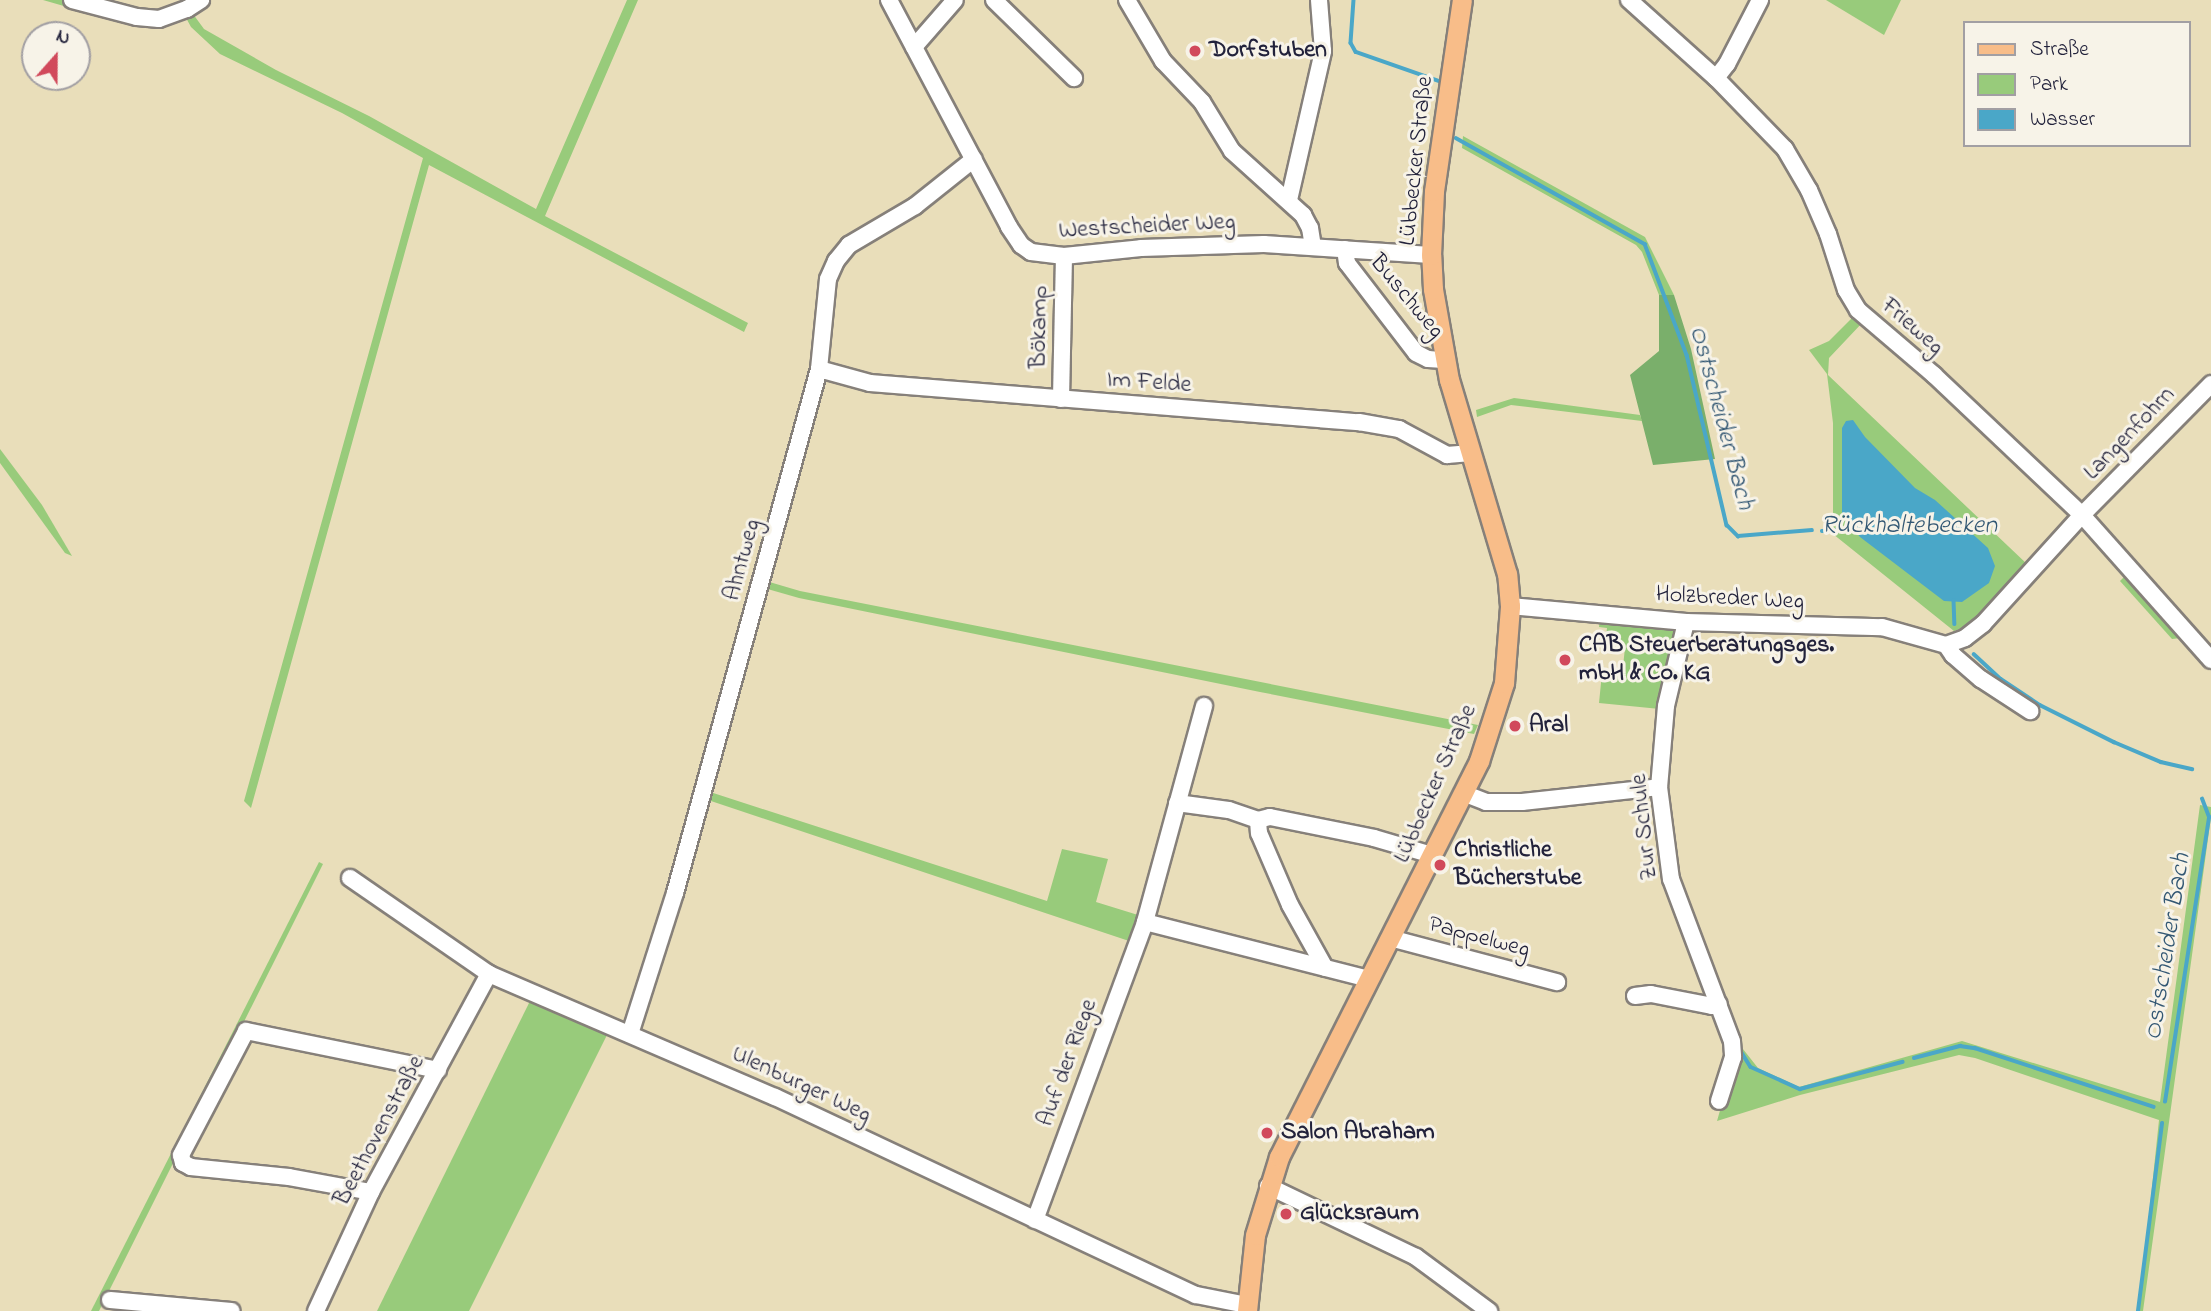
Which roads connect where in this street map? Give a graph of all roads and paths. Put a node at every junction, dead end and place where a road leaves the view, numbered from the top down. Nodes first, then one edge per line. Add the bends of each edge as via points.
1 (72, 0) edge
2 (201, 0) edge
3 (889, 0) edge
4 (955, 0) edge
5 (994, 0) edge
6 (1127, 0) edge
7 (1319, 0) edge
8 (1462, 0) edge
9 (1629, 0) edge
10 (1760, 0) edge
11 (914, 47) junction
12 (1074, 78) dead end
13 (1716, 78) junction
14 (974, 159) junction
15 (1289, 200) junction
16 (1313, 246) junction
17 (1345, 249) junction
18 (1431, 255) junction
19 (1064, 256) junction
20 (1444, 360) junction
21 (819, 369) junction
22 (2211, 384) edge
23 (1061, 399) junction
24 (1471, 453) junction
25 (2082, 515) junction
26 (1510, 606) junction
27 (1686, 622) junction
28 (1946, 645) junction
29 (2211, 660) edge
30 (1204, 706) dead end
31 (2030, 711) dead end
32 (1659, 787) junction
33 (1464, 793) junction
34 (1177, 803) junction
35 (1258, 820) junction
36 (1432, 855) junction
37 (350, 878) dead end
38 (1144, 922) junction
39 (1390, 938) junction
40 (1325, 968) junction
41 (489, 974) junction
42 (1368, 979) junction
43 (1557, 982) dead end
44 (1636, 996) dead end
45 (1719, 1004) junction
46 (630, 1034) junction
47 (438, 1070) junction
48 (1719, 1101) dead end
49 (1268, 1186) junction
50 (371, 1192) junction
51 (1035, 1220) junction
52 (110, 1300) dead end
53 (1247, 1308) edge
54 (1478, 1308) edge
55 (232, 1311) edge
56 (316, 1311) edge

1 - 2 street via 159,19
3 - 11 street, Westscheider Weg
4 - 11 street
5 - 12 street
6 - 15 street via 1163,61 1202,102 1232,151
7 - 15 street via 1323,51
8 - 18 main road, Lübbecker Straße via 1436,179
9 - 13 street, Frieweg
10 - 13 street
11 - 14 street, Westscheider Weg
13 - 25 street, Frieweg via 1786,149 1809,190 1846,290 1858,310
14 - 19 street, Westscheider Weg via 1021,246 1031,252
14 - 21 street, Ahntweg via 915,206 849,245 836,261 824,301
15 - 16 street via 1310,228
16 - 17 street, Westscheider Weg
16 - 19 street, Westscheider Weg via 1142,248
17 - 18 street, Westscheider Weg
17 - 20 street, Buschweg via 1347,263 1416,353
18 - 20 main road, Lübbecker Straße
19 - 23 street, Bökamp
20 - 24 main road, Lübbecker Straße
21 - 23 street, Im Felde via 870,383
21 - 46 street, Ahntweg via 675,893
22 - 25 street, Langenfohrn
23 - 24 street, Im Felde via 1359,422 1399,429 1447,455
24 - 26 main road, Lübbecker Straße via 1499,543
25 - 28 street via 1983,624
25 - 29 street, Frieweg
26 - 27 street, Holzbreder Weg
26 - 33 main road, Lübbecker Straße via 1497,713
27 - 28 street, Holzbreder Weg via 1882,627
27 - 32 street, Zur Schule via 1666,706
28 - 31 street, Holzbreder Weg via 1982,679
30 - 34 street, Auf der Riege
32 - 33 street via 1522,802 1486,802
32 - 45 street, Zur Schule via 1671,879
33 - 36 main road, Lübbecker Straße
34 - 35 street via 1229,810
34 - 38 street, Auf der Riege
35 - 36 street via 1270,817 1409,846
35 - 40 street via 1259,833 1290,905
36 - 39 main road, Lübbecker Straße
37 - 41 street, Ulenburger Weg
38 - 40 street
38 - 51 street, Auf der Riege
39 - 42 main road, Lübbecker Straße
39 - 43 street, Pappelweg
40 - 42 street
41 - 46 street, Ulenburger Weg
41 - 47 street, Beethovenstraße
42 - 49 main road, Lübbecker Straße via 1296,1119
44 - 45 street
45 - 48 street, Zur Schule via 1730,1029 1733,1057
46 - 51 street, Ulenburger Weg
47 - 50 street, Beethovenstraße
47 - 50 street via 246,1031 181,1155 183,1163 191,1167 289,1177
49 - 53 main road, Lübbecker Straße via 1255,1235
49 - 54 street via 1416,1257
50 - 56 street, Beethovenstraße
51 - 53 street, Ulenburger Weg via 1196,1295
52 - 55 street

